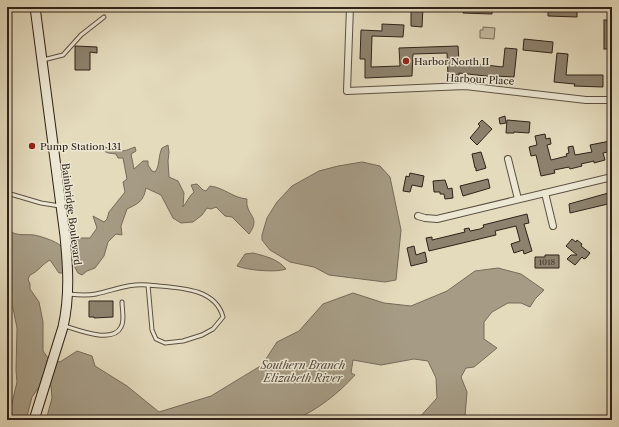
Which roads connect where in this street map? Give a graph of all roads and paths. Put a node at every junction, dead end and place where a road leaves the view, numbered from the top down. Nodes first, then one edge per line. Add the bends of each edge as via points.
1 (35, 7) edge
2 (350, 7) edge
3 (104, 17) dead end
4 (42, 61) junction
5 (612, 100) edge
6 (508, 159) dead end
7 (612, 177) edge
8 (544, 193) junction
9 (7, 194) edge
10 (518, 199) junction
11 (60, 206) junction
12 (418, 216) dead end
13 (553, 226) dead end
14 (148, 285) junction
15 (68, 294) junction
16 (122, 302) dead end
17 (64, 326) junction
18 (34, 420) edge

1 - 4 main road, Bainbridge Boulevard
2 - 5 street, Harbour Place via 347,91 465,86 586,100
3 - 4 lane via 81,35 63,55
4 - 11 main road, Bainbridge Boulevard
6 - 10 street
7 - 8 street
8 - 10 street
8 - 13 street
9 - 11 lane
10 - 12 street via 437,219
11 - 15 main road, Bainbridge Boulevard via 65,236
14 - 14 lane via 195,290 213,299 224,317 202,336 183,341 160,341 156,339 152,330
14 - 15 lane via 133,284 95,294
15 - 17 main road, Bainbridge Boulevard
16 - 17 lane via 123,322 116,333 90,334
17 - 18 main road, Bainbridge Boulevard

